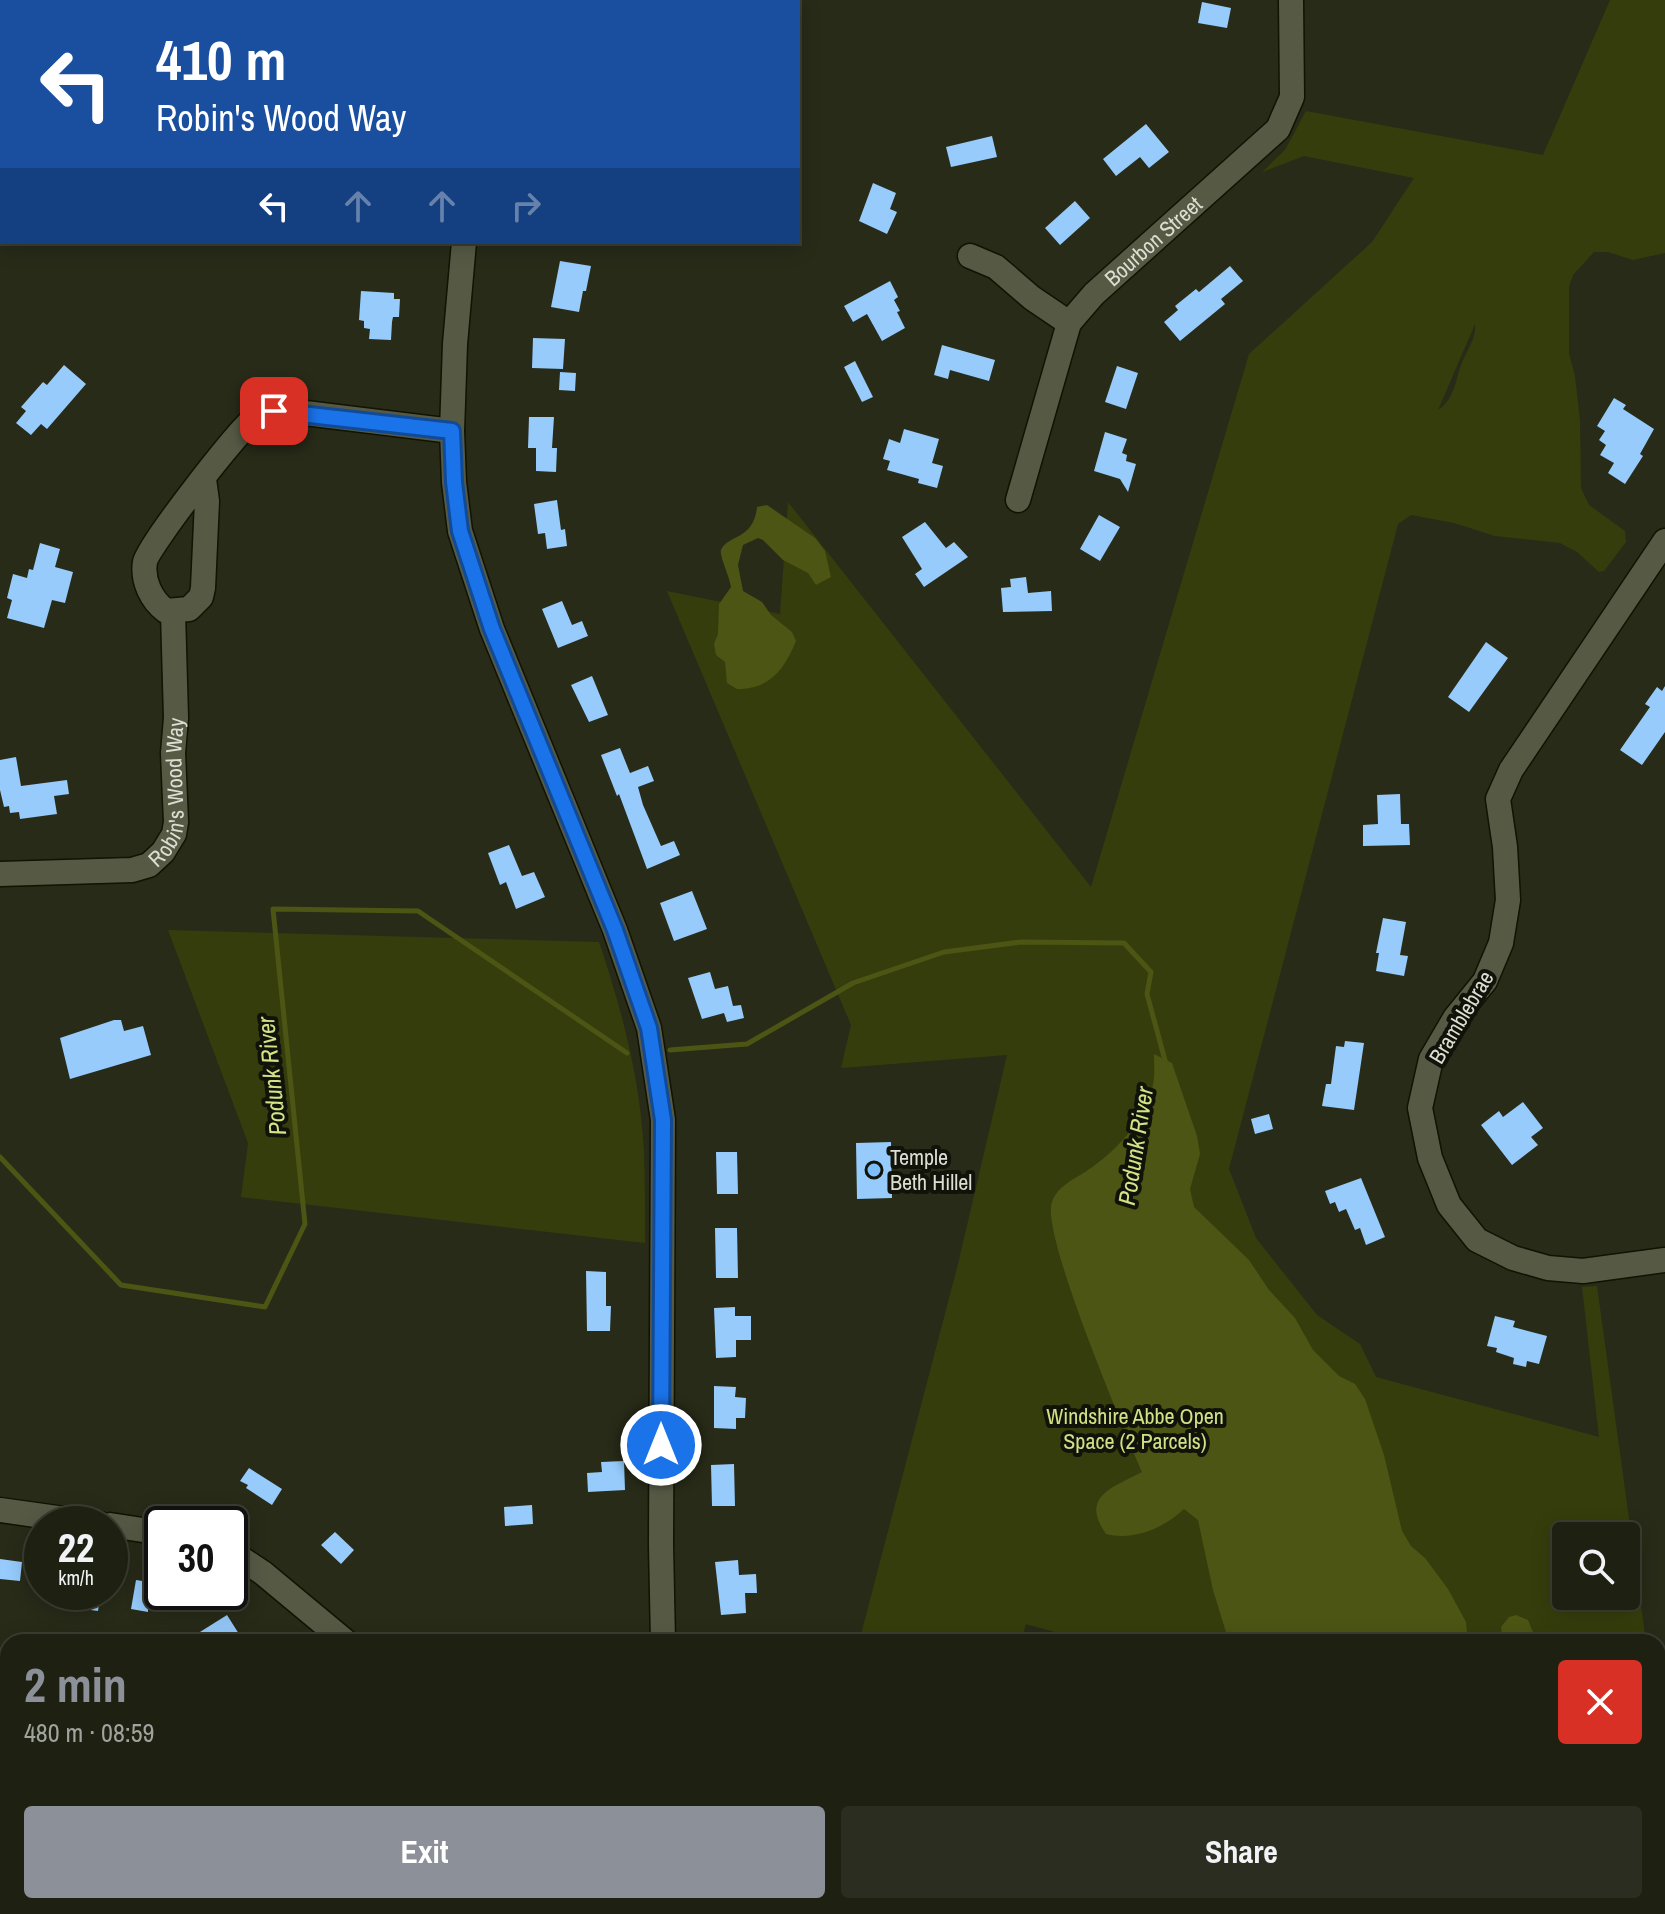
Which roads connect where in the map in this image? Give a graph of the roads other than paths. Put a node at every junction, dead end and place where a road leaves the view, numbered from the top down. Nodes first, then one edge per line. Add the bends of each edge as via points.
1 (1291, 0) edge
2 (464, 244) edge
3 (970, 256) dead end
4 (1069, 323) junction
5 (452, 431) junction
6 (204, 479) junction
7 (1018, 500) dead end
8 (1665, 541) edge
9 (173, 612) junction
10 (0, 874) edge
11 (1665, 1260) edge
12 (0, 1510) edge
13 (24, 1513) edge
14 (248, 1563) edge
15 (336, 1634) edge
16 (663, 1634) edge

1 - 4 street, Bourbon Street via 1292,97 1278,129 1094,294
2 - 5 street
3 - 4 street via 996,267
4 - 7 street, Bourbon Street
5 - 6 street via 267,412 251,421
5 - 16 street via 460,531 492,629 615,930 649,1028 663,1120
6 - 9 street via 201,597 189,609
6 - 9 street via 150,548 145,563 145,580 155,599
8 - 11 street, Bramblebrae via 1511,770 1498,799 1508,900 1501,943 1485,981 1431,1059 1420,1108 1430,1158 1449,1205 1477,1240 1548,1268 1583,1271
9 - 10 street, Robin's Wood Way via 177,812 171,841 149,865 132,870
12 - 13 street
14 - 15 street

